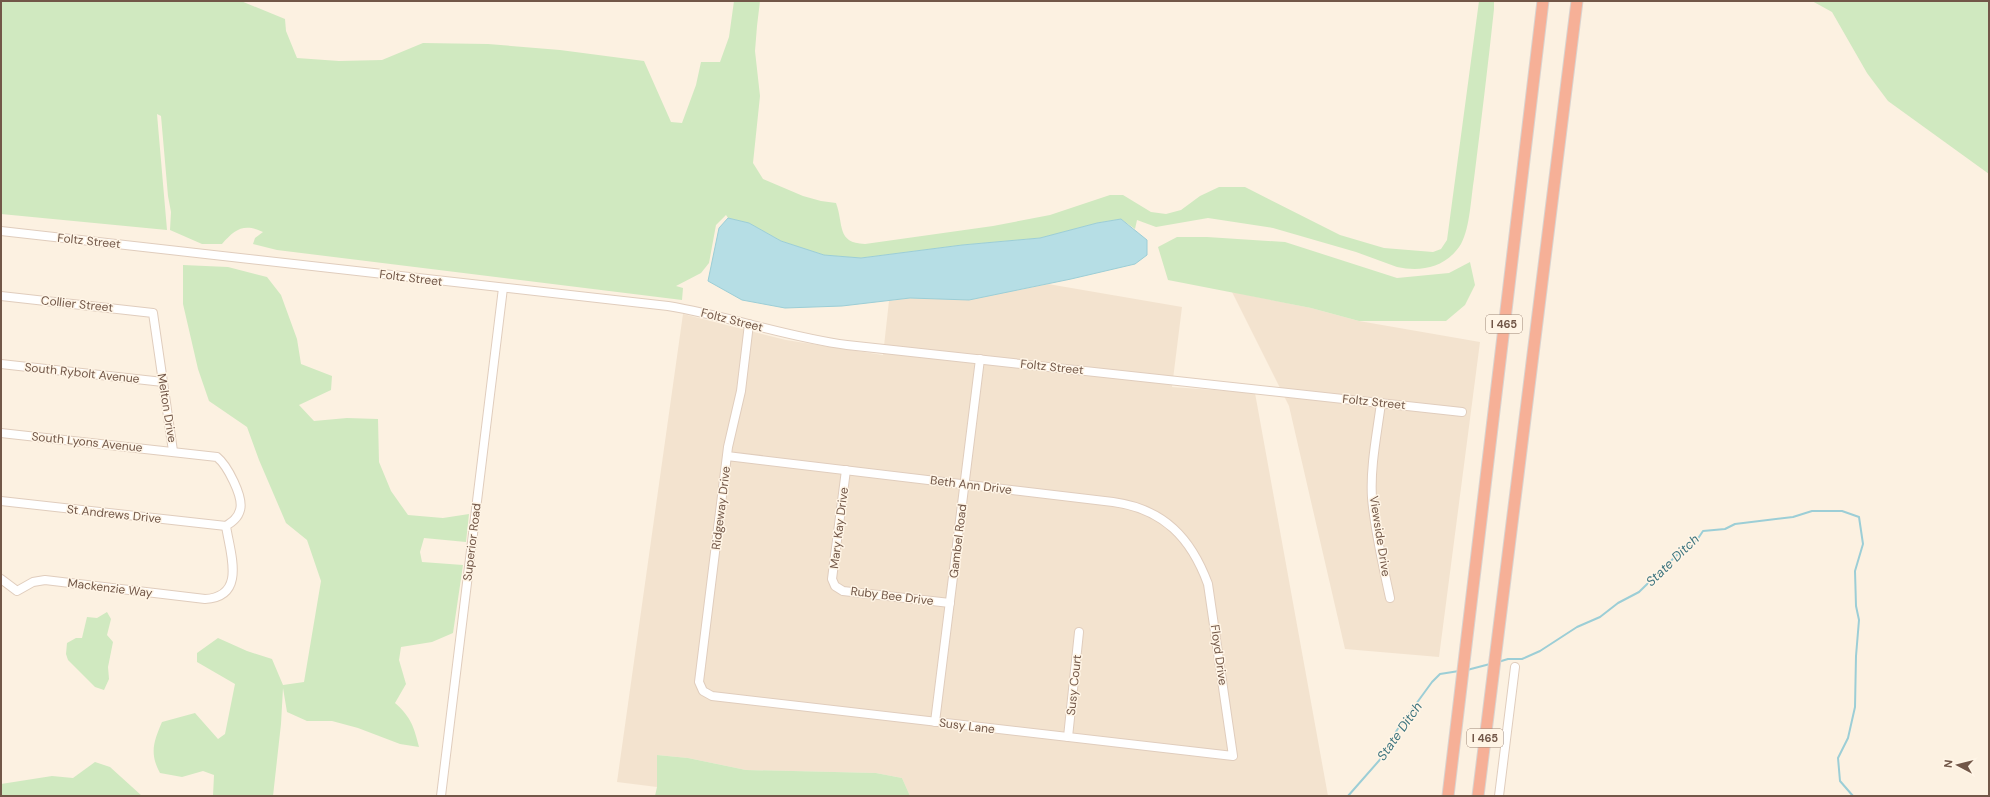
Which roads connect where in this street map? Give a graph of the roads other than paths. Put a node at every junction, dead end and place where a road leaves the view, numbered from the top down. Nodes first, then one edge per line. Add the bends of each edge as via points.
1 (1543, 1) edge
2 (1577, 1) edge
3 (1, 231) edge
4 (503, 288) junction
5 (1, 296) edge
6 (152, 313) joint
7 (749, 324) junction
8 (980, 359) junction
9 (1, 364) edge
10 (163, 382) junction
11 (1381, 403) junction
12 (1462, 412) dead end
13 (1, 433) edge
14 (173, 451) junction
15 (727, 456) junction
16 (846, 470) junction
17 (965, 484) junction
18 (1, 501) edge
19 (226, 526) junction
20 (1196, 556) joint
21 (1, 579) edge
22 (835, 586) joint
23 (1390, 598) dead end
24 (950, 603) junction
25 (1079, 632) dead end
26 (1515, 666) dead end
27 (703, 691) joint
28 (935, 722) junction
29 (1068, 738) junction
30 (1233, 756) joint
31 (441, 796) edge
32 (1448, 796) edge
33 (1478, 796) edge
34 (1499, 796) edge

1 - 32 highway, I 465
2 - 33 highway, I 465
3 - 4 street, Foltz Street
4 - 7 street, Foltz Street via 668,306
4 - 31 street, Superior Road
5 - 6 street, Collier Street
6 - 10 street, Melton Drive
7 - 8 street, Foltz Street via 827,342
7 - 15 street, Ridgeway Drive via 740,391
8 - 11 street, Foltz Street
8 - 17 street, Gambel Road
9 - 10 street, South Rybolt Avenue
10 - 14 street, Melton Drive
11 - 12 street, Foltz Street
11 - 23 street, Viewside Drive via 1372,496
13 - 14 street, South Lyons Avenue
14 - 19 street, Melton Drive via 216,457 224,464 241,505 237,518
15 - 16 street, Beth Ann Drive
15 - 27 street, Ridgeway Drive via 699,682
16 - 17 street, Beth Ann Drive
16 - 22 street, Mary Kay Drive via 832,579
17 - 20 street, Beth Ann Drive via 1133,506 1166,522 1184,539
17 - 24 street, Gambel Road
18 - 19 street, St Andrews Drive
19 - 21 street, Mackenzie Way via 234,576 228,589 217,597 205,599 45,580 33,582 17,591
20 - 30 street, Floyd Drive via 1209,589
22 - 24 street, Ruby Bee Drive via 843,591
24 - 28 street, Gambel Road
25 - 29 street, Susy Court
26 - 34 street
27 - 28 street, Susy Lane via 712,696
28 - 29 street, Susy Lane
29 - 30 street, Susy Lane

